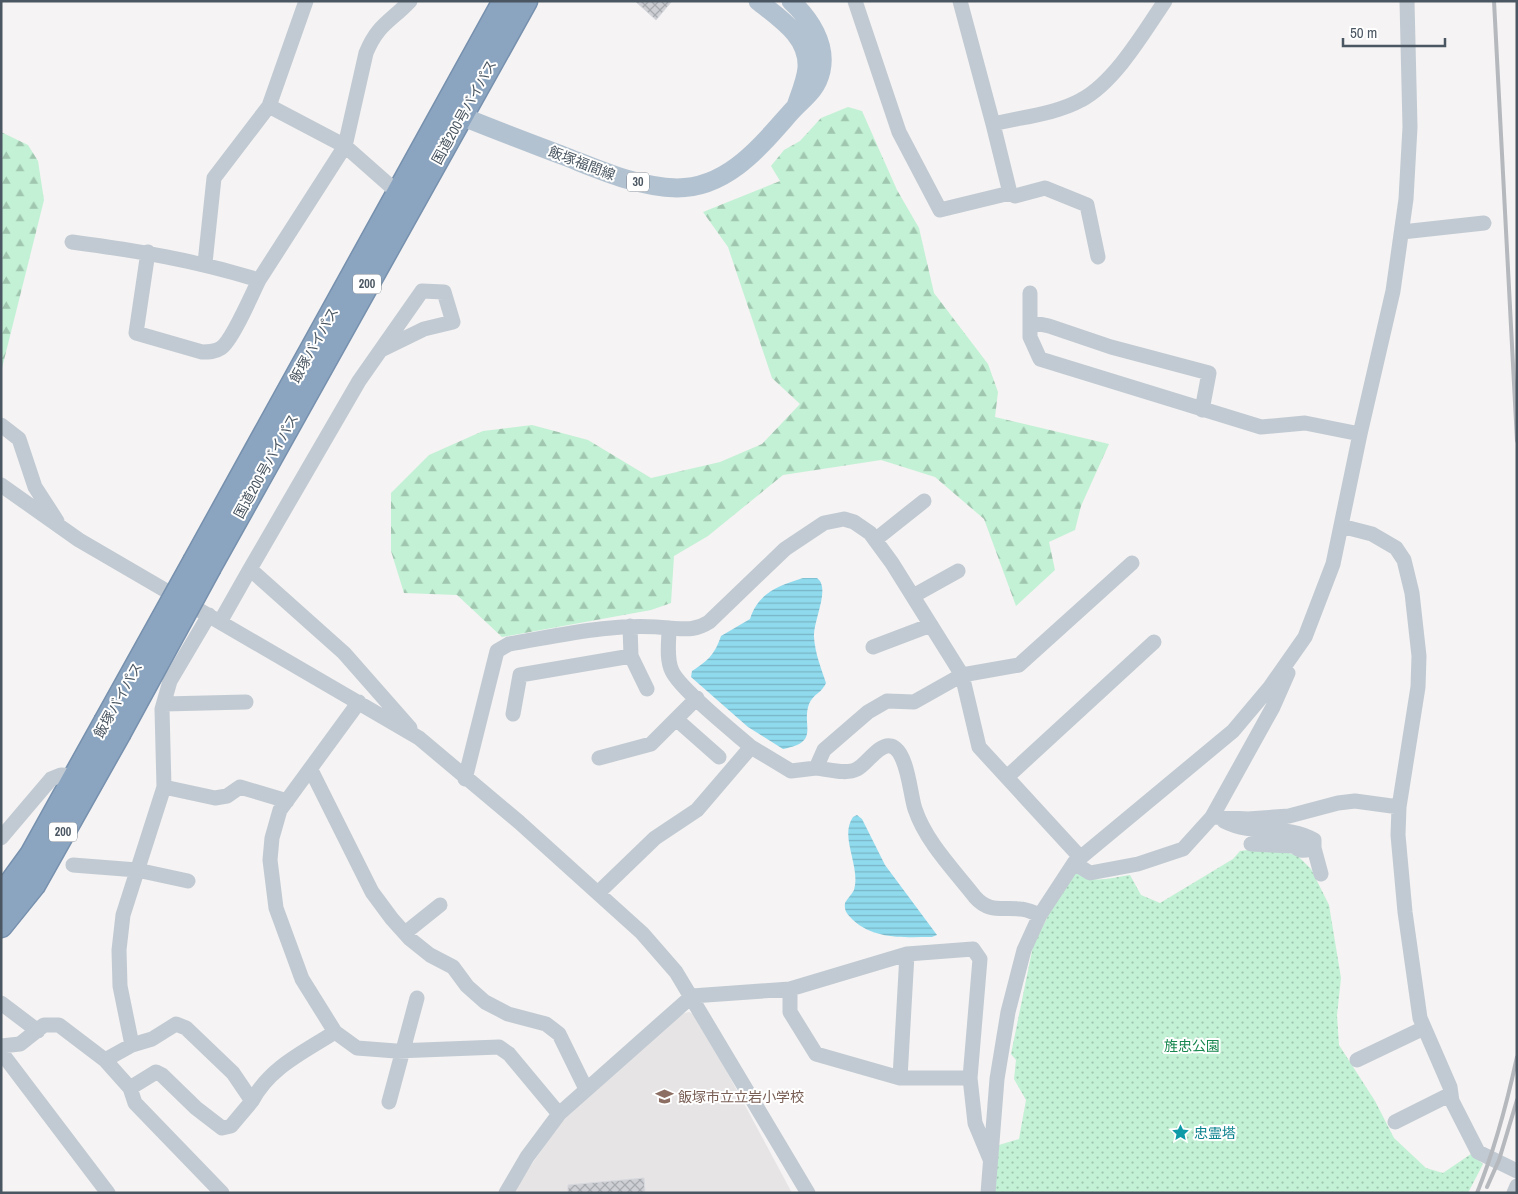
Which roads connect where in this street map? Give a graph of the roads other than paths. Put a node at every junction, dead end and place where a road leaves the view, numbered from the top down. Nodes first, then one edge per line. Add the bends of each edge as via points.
1 (306, 1) edge
2 (410, 1) edge
3 (504, 1) edge
4 (526, 1) edge
5 (758, 1) edge
6 (791, 1) edge
7 (855, 1) edge
8 (960, 1) edge
9 (1165, 1) edge
10 (1407, 1) edge
11 (269, 106) junction
12 (796, 106) junction
13 (461, 116) junction
14 (993, 124) junction
15 (345, 146) junction
16 (1010, 193) junction
17 (404, 199) junction
18 (1484, 223) dead end
19 (1402, 232) junction
20 (72, 242) dead end
21 (148, 252) junction
22 (1098, 257) dead end
23 (205, 263) junction
24 (259, 280) junction
25 (1030, 293) dead end
26 (1030, 322) junction
27 (381, 350) junction
28 (1202, 410) junction
29 (1, 425) edge
30 (1360, 434) junction
31 (1, 485) edge
32 (924, 501) dead end
33 (1340, 526) junction
34 (63, 528) junction
35 (875, 540) junction
36 (1132, 563) dead end
37 (250, 569) junction
38 (958, 572) dead end
39 (913, 596) junction
40 (215, 618) junction
41 (931, 625) junction
42 (630, 626) junction
43 (670, 628) junction
44 (1305, 637) junction
45 (1154, 642) dead end
46 (873, 647) dead end
47 (631, 656) junction
48 (962, 676) junction
49 (647, 689) dead end
50 (697, 698) junction
51 (246, 702) dead end
52 (359, 702) junction
53 (164, 704) junction
54 (513, 714) dead end
55 (676, 719) junction
56 (112, 728) junction
57 (419, 738) junction
58 (751, 747) junction
59 (719, 757) dead end
60 (599, 758) dead end
61 (816, 768) junction
62 (310, 770) junction
63 (75, 776) junction
64 (1007, 777) junction
65 (465, 779) junction
66 (164, 787) junction
67 (287, 801) junction
68 (1399, 807) junction
69 (1215, 818) junction
70 (1, 838) edge
71 (1251, 844) dead end
72 (1314, 848) junction
73 (1077, 860) junction
74 (73, 864) dead end
75 (137, 870) junction
76 (1321, 874) dead end
77 (26, 879) junction
78 (188, 881) dead end
79 (1, 887) edge
80 (599, 892) junction
81 (1, 896) edge
82 (440, 906) dead end
83 (1040, 915) junction
84 (1, 926) edge
85 (404, 933) junction
86 (1, 942) edge
87 (907, 954) junction
88 (790, 989) junction
89 (692, 996) junction
90 (417, 998) dead end
91 (1, 1003) edge
92 (1424, 1028) junction
93 (38, 1030) junction
94 (335, 1032) junction
95 (132, 1045) junction
96 (1, 1046) edge
97 (402, 1051) junction
98 (1, 1052) edge
99 (105, 1060) junction
100 (1357, 1060) dead end
101 (900, 1078) junction
102 (970, 1078) junction
103 (130, 1088) junction
104 (586, 1089) junction
105 (1450, 1091) junction
106 (252, 1101) junction
107 (389, 1102) dead end
108 (559, 1114) junction
109 (1395, 1122) dead end
110 (991, 1162) junction
111 (1517, 1171) edge
112 (1517, 1186) edge
113 (108, 1193) edge
114 (222, 1193) edge
115 (506, 1193) edge
116 (808, 1193) edge
117 (988, 1193) edge
118 (1514, 1193) edge

1 - 11 street
2 - 15 street via 381,26 372,39
3 - 17 highway, 200
4 - 13 highway, 国道200号バイパス / 200
5 - 12 main road, 飯塚福間線 / 30 via 798,36 805,51 807,68
6 - 12 main road, 飯塚福間線 / 30 via 816,33 822,51 821,70 814,90
7 - 16 street via 899,132 940,210
8 - 14 street
9 - 14 street via 1119,65 1089,95 1066,106
10 - 19 street via 1410,127
11 - 15 street
11 - 23 street via 214,178
12 - 13 main road, 飯塚福間線 / 30 via 754,154 732,171 707,183 679,188 654,186 611,175
13 - 17 highway, 国道200号バイパス / 200
14 - 16 street
15 - 17 street
15 - 24 street
16 - 22 street via 1015,196 1044,188 1086,205
17 - 56 highway, 国道200号バイパス / 200, bridge
18 - 19 street
19 - 30 street via 1393,292
20 - 21 street
21 - 23 street
21 - 24 street via 136,333 202,352 222,348 230,338
23 - 24 street
25 - 26 street
26 - 28 street via 1030,337 1040,359
26 - 28 street via 1209,373
27 - 27 street via 422,291 444,292 453,322 424,330
27 - 37 street via 359,381
28 - 30 street via 1262,427 1305,423
29 - 34 street via 19,439 35,487
30 - 33 street
31 - 34 street
32 - 35 street
33 - 44 street via 1333,564
33 - 68 street via 1372,534 1396,548 1404,560 1412,593 1417,632 1418,687
34 - 40 street
35 - 39 street
35 - 43 street via 854,522 844,519 824,523 785,549 709,622 693,630
36 - 48 street via 1019,665
37 - 40 street
37 - 57 street via 344,653
38 - 39 street
39 - 41 street
40 - 52 street
40 - 53 street via 170,681
41 - 46 street
41 - 48 street
42 - 43 street
42 - 47 street
42 - 65 street via 509,644 497,651
43 - 50 street via 668,654 672,671
44 - 69 street via 1273,707
44 - 73 street via 1270,687 1232,731
45 - 64 street
47 - 49 street
47 - 54 street via 520,675
48 - 61 street via 914,702 887,701 868,712 824,750
48 - 64 street via 980,747
50 - 55 street
50 - 58 street
51 - 53 street
52 - 57 street
52 - 62 street
53 - 66 street
55 - 59 street
55 - 60 street via 651,744
56 - 63 highway, 飯塚バイパス / 200
56 - 77 highway, 国道200号バイパス / 200
57 - 65 street
58 - 61 street via 792,771
58 - 80 street via 697,810 655,838
61 - 83 street via 851,772 885,747 896,749 910,780 914,808 924,830 975,897 990,909 1022,909
62 - 67 street
62 - 85 street via 372,892
63 - 70 street via 61,775 51,779
63 - 77 highway, 飯塚バイパス / 200
64 - 73 street
65 - 80 street
66 - 67 street via 215,798 227,796 240,786
66 - 75 street
67 - 94 street via 280,810 272,838 270,860 276,908 302,978
68 - 69 street via 1355,801 1289,816
68 - 92 street via 1398,835 1405,912 1416,995
69 - 72 street via 1246,830 1304,834 1314,840
69 - 73 street via 1183,849 1138,864 1090,873
71 - 72 street via 1294,846 1304,851
72 - 76 street
73 - 83 street
74 - 75 street
75 - 78 street
75 - 95 street via 123,914 119,950 120,986
77 - 79 highway
77 - 81 highway, 飯塚バイパス / 200
77 - 84 highway, 国道200号バイパス / 200
77 - 86 highway via 25,908
80 - 89 street via 642,933
82 - 85 street
83 - 110 street via 1024,950 1008,1012 997,1079
85 - 104 street via 430,955 453,967 485,1002 508,1014 546,1024 559,1034
87 - 88 street
87 - 101 street
87 - 102 street via 973,949 980,959
88 - 89 street
88 - 101 street via 790,1012 816,1054
89 - 104 street
89 - 116 street
90 - 97 street
91 - 93 street
92 - 100 street
92 - 105 street
93 - 96 street via 20,1044
93 - 99 street via 44,1025 59,1025
94 - 97 street via 357,1048
94 - 106 street via 274,1070
95 - 99 street
95 - 106 street via 152,1039 176,1024 186,1028 233,1073
97 - 107 street
97 - 108 street via 499,1048 510,1054
98 - 113 street
99 - 103 street
101 - 102 street
102 - 110 street via 975,1123
103 - 106 street via 156,1072 222,1128 231,1126
103 - 114 street via 135,1103
104 - 108 street
105 - 109 street
105 - 111 street via 1478,1152
108 - 115 street via 527,1157
110 - 117 street
112 - 118 street

